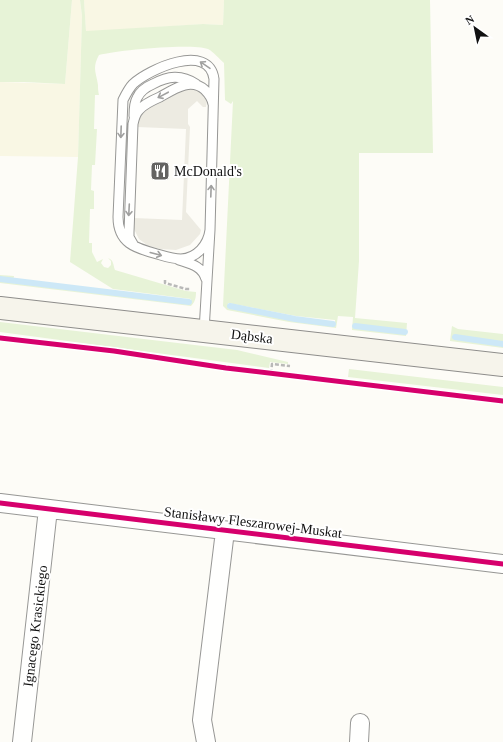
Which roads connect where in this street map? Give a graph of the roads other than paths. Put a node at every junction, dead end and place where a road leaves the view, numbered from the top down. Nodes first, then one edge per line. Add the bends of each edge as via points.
1 (202, 88) junction
2 (213, 109) junction
3 (133, 124) junction
4 (210, 230) junction
5 (139, 249) junction
6 (171, 258) junction
7 (206, 285) junction
8 (0, 308) edge
9 (204, 331) junction
10 (503, 365) edge
11 (0, 503) edge
12 (48, 509) junction
13 (225, 531) junction
14 (503, 564) edge
15 (360, 723) dead end
16 (22, 742) edge
17 (206, 742) edge
18 (359, 742) edge

1 - 2 lane via 211,98
1 -> 3 lane via 189,84 178,87 141,107
1 - 3 lane via 183,77 159,80 138,95 134,105
4 -> 2 lane
2 -> 5 lane via 214,75 207,65 196,61 162,66 135,82 125,95 122,109 118,221 124,238
3 -> 5 lane via 129,234 132,243
4 - 6 lane via 207,240 197,253 189,258
4 - 7 lane
5 -> 6 lane
6 - 7 lane via 197,266 205,275
7 - 9 lane
8 - 9 street, Dąbska
9 - 10 street, Dąbska
11 - 12 street, Stanisławy Fleszarowej-Muskat
12 - 13 street, Stanisławy Fleszarowej-Muskat
12 - 16 street, Ignacego Krasickiego
13 - 14 street, Stanisławy Fleszarowej-Muskat
13 - 17 street via 202,720
15 - 18 street

